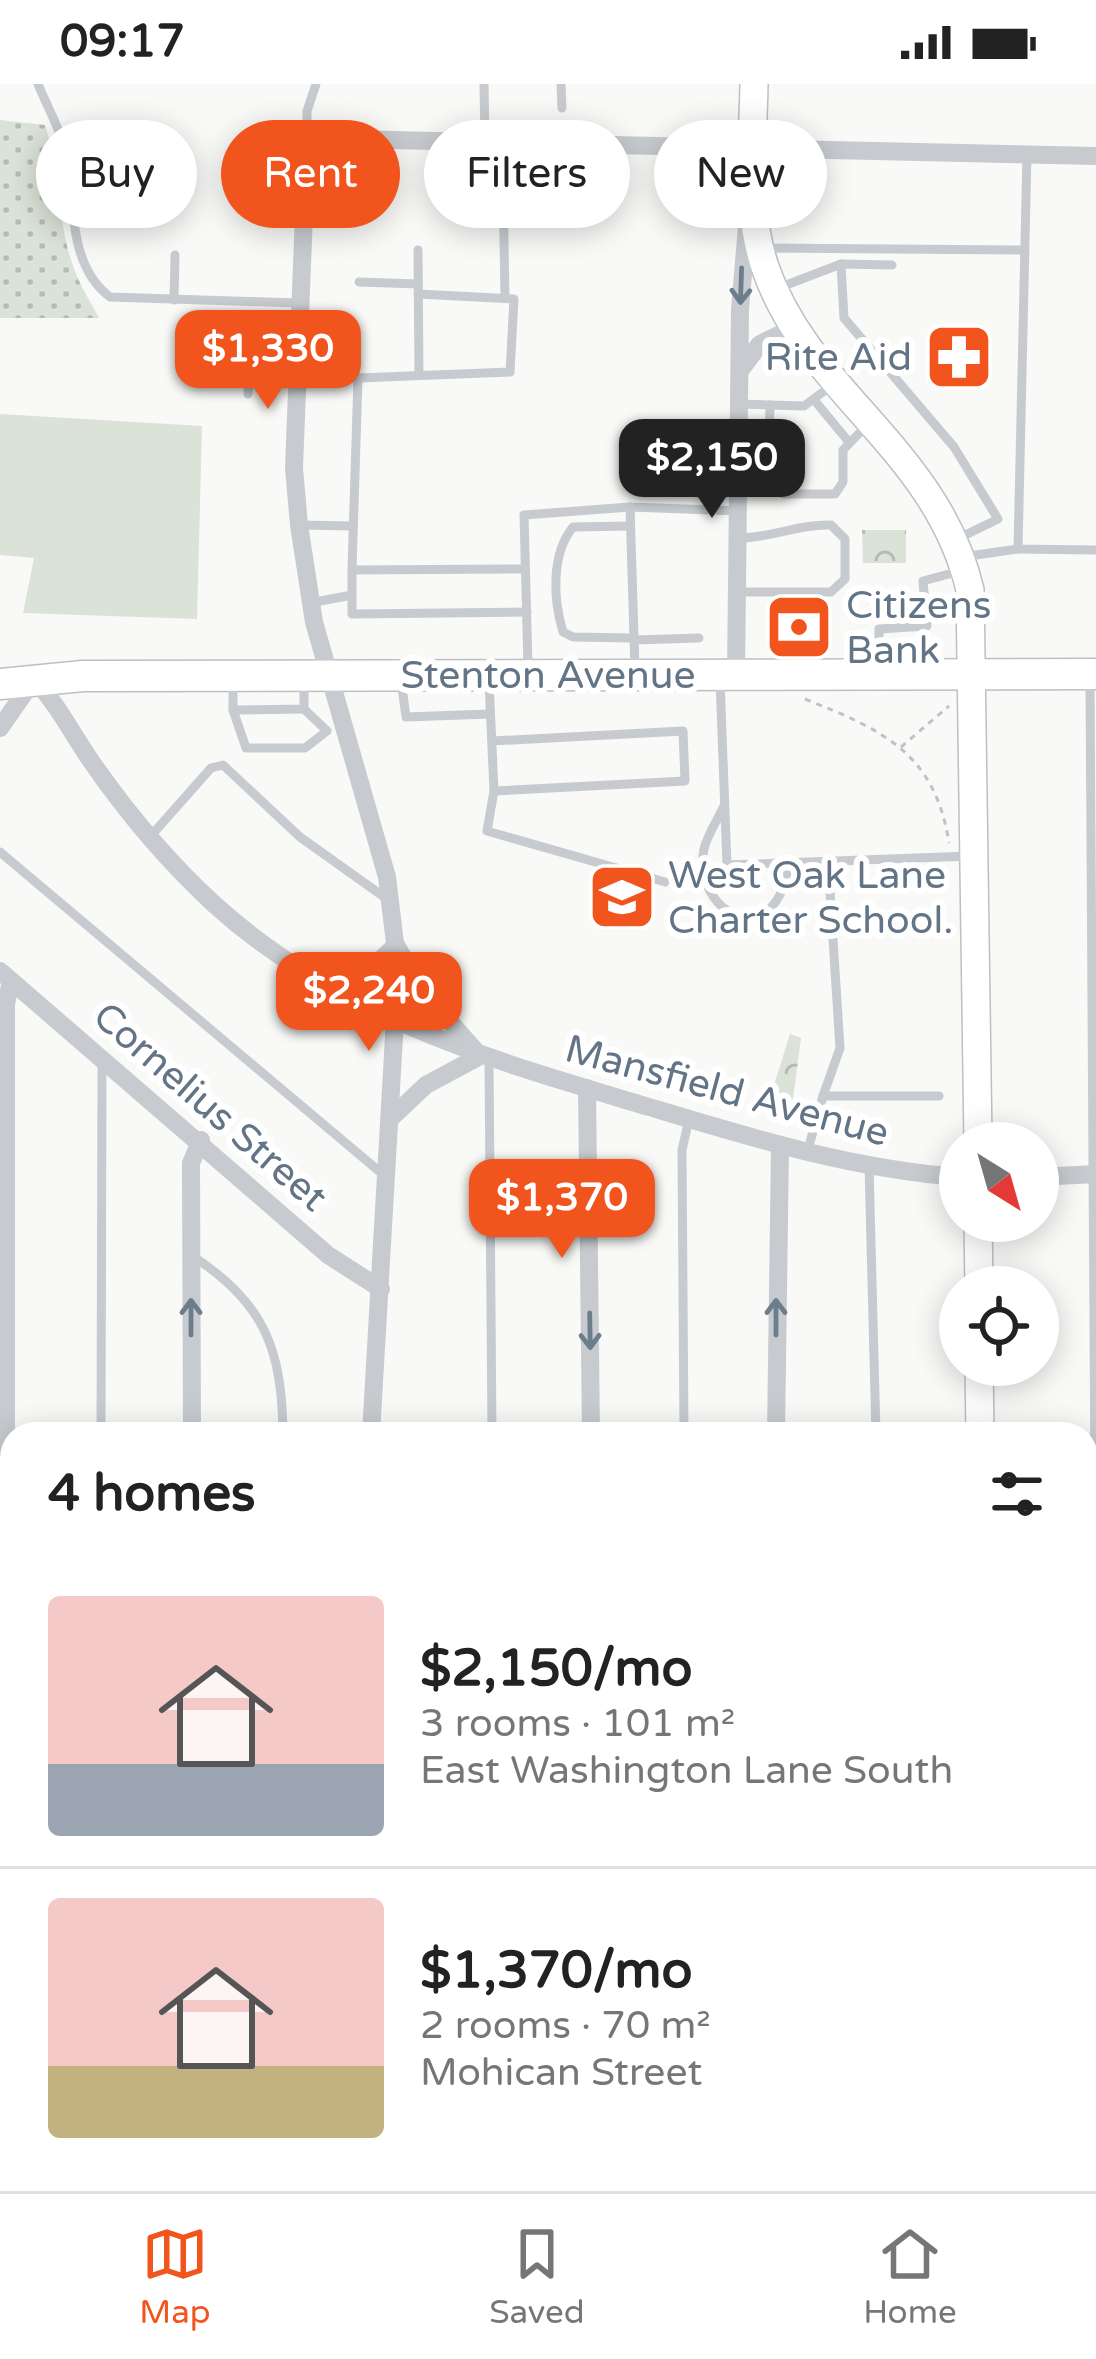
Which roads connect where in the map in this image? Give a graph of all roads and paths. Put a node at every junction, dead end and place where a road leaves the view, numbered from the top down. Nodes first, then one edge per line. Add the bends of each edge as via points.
1 (38, 84) edge
2 (316, 84) edge
3 (484, 84) edge
4 (561, 84) edge
5 (754, 84) edge
6 (562, 108) dead end
7 (307, 120) edge
8 (485, 120) edge
9 (753, 120) edge
10 (827, 150) edge
11 (1027, 154) junction
12 (1096, 156) edge
13 (302, 228) edge
14 (504, 228) edge
15 (746, 228) edge
16 (756, 228) edge
17 (760, 249) junction
18 (418, 250) dead end
19 (1024, 250) junction
20 (175, 255) dead end
21 (841, 264) junction
22 (892, 265) dead end
23 (358, 282) dead end
24 (418, 289) junction
25 (775, 290) junction
26 (505, 298) junction
27 (175, 300) junction
28 (298, 303) junction
29 (795, 327) junction
30 (298, 333) junction
31 (742, 368) junction
32 (418, 375) junction
33 (358, 378) junction
34 (296, 379) junction
35 (838, 381) junction
36 (248, 394) dead end
37 (815, 401) junction
38 (740, 404) junction
39 (770, 406) junction
40 (872, 421) junction
41 (848, 440) junction
42 (629, 507) junction
43 (739, 511) junction
44 (298, 525) junction
45 (353, 526) junction
46 (630, 526) junction
47 (738, 538) junction
48 (1018, 549) junction
49 (1096, 550) edge
50 (961, 556) junction
51 (525, 568) junction
52 (352, 570) junction
53 (737, 592) junction
54 (352, 595) junction
55 (310, 603) junction
56 (526, 612) junction
57 (700, 638) dead end
58 (634, 639) junction
59 (879, 674) junction
60 (974, 674) junction
61 (1093, 674) edge
62 (400, 675) junction
63 (635, 675) junction
64 (728, 675) junction
65 (233, 676) junction
66 (317, 676) junction
67 (489, 676) junction
68 (528, 676) junction
69 (34, 679) junction
70 (0, 684) edge
71 (797, 696) dead end
72 (949, 706) dead end
73 (233, 710) junction
74 (304, 713) junction
75 (490, 714) junction
76 (0, 728) edge
77 (337, 731) junction
78 (492, 741) junction
79 (900, 748) junction
80 (494, 791) junction
81 (725, 804) junction
82 (149, 838) junction
83 (0, 852) edge
84 (963, 856) junction
85 (828, 861) junction
86 (789, 863) junction
87 (665, 882) dead end
88 (391, 902) junction
89 (396, 945) junction
90 (5, 976) edge
91 (331, 989) junction
92 (398, 1025) junction
93 (103, 1056) junction
94 (484, 1058) junction
95 (586, 1088) junction
96 (824, 1096) junction
97 (939, 1096) dead end
98 (392, 1117) junction
99 (689, 1119) junction
100 (977, 1122) edge
101 (201, 1140) junction
102 (779, 1146) junction
103 (807, 1153) junction
104 (869, 1166) junction
105 (939, 1174) edge
106 (1094, 1174) edge
107 (1059, 1176) edge
108 (388, 1179) junction
109 (191, 1255) junction
110 (380, 1289) junction
111 (979, 1386) edge
112 (6, 1422) edge
113 (101, 1422) edge
114 (192, 1422) edge
115 (282, 1422) edge
116 (372, 1422) edge
117 (492, 1422) edge
118 (591, 1422) edge
119 (683, 1422) edge
120 (776, 1422) edge
121 (876, 1422) edge
122 (980, 1422) edge
123 (1093, 1422) edge

1 - 27 lane via 63,142 81,262 92,284 110,297
2 - 7 lane
3 - 8 lane
4 - 6 lane
5 - 9 main road
10 - 11 street
11 - 12 street
11 - 19 lane
13 - 28 street
14 - 26 lane
15 -> 31 street
16 - 17 main road
17 - 19 lane
17 - 25 main road
18 - 24 lane
19 - 48 lane
20 - 27 lane
21 - 22 lane
21 - 25 lane
21 - 50 lane via 844,318 953,447 998,519
23 - 24 lane
24 - 26 lane
24 - 32 lane
25 - 29 main road
26 - 32 lane via 514,299 510,371
27 - 28 lane
28 - 30 street
29 - 31 street via 760,344
29 - 35 main road
30 - 34 street
30 - 36 lane via 249,332
31 - 38 street
32 - 33 lane
33 - 34 lane
33 - 45 lane
34 - 44 street
35 - 37 lane
35 - 40 main road
37 - 39 lane
37 - 41 lane
38 - 39 lane
38 - 43 street
39 - 41 lane via 768,476 783,494 835,494
40 - 41 lane
40 - 50 main road via 918,474
42 - 43 lane
42 - 46 lane
42 - 51 lane via 524,514
43 - 47 street
44 - 45 lane
44 - 55 street
45 - 52 lane
46 - 58 lane
46 - 58 lane via 573,527 559,544 557,612 573,637
47 - 53 street
47 - 53 lane via 831,525 845,539 845,579 831,592
48 - 49 lane
48 - 50 lane
50 - 59 lane via 922,581 927,626 879,629
50 - 60 main road
51 - 52 lane
51 - 56 lane
52 - 54 lane
53 - 64 street
54 - 55 lane
54 - 56 lane via 352,614
55 - 66 street
56 - 68 lane
57 - 58 lane
58 - 63 lane
59 - 60 main road, Stenton Avenue
59 - 64 main road, Stenton Avenue
60 - 61 main road, Stenton Avenue
60 - 84 main road
61 - 106 lane
62 - 66 main road, Stenton Avenue
62 - 67 main road, Stenton Avenue
62 - 75 lane via 406,717
63 - 64 main road, Stenton Avenue
63 - 68 main road, Stenton Avenue
64 - 81 lane
65 - 66 main road, Stenton Avenue
65 - 69 main road, Stenton Avenue
65 - 73 lane
66 - 74 lane
66 - 77 street
67 - 68 main road, Stenton Avenue
67 - 75 lane
69 - 70 main road, Stenton Avenue
69 - 76 street
69 - 82 street, Mansfield Avenue
71 - 79 path
72 - 79 path
73 - 74 lane
73 - 77 lane via 246,748 305,744
74 - 77 lane
75 - 78 lane
77 - 88 street
78 - 80 lane
78 - 80 lane via 683,731 685,782
79 - 84 path via 942,798
80 - 87 lane via 488,831
81 - 86 lane via 728,865
81 - 86 lane via 704,848 707,887 722,908 742,917 770,911 784,896
82 - 88 lane via 211,768 223,765 301,837
82 - 91 street, Mansfield Avenue via 231,920
83 - 108 lane
84 - 85 lane
84 - 100 main road
85 - 86 lane
85 - 96 lane via 840,1048
88 - 89 street
89 - 91 street via 365,974
89 - 92 street
89 - 94 street via 426,996
90 - 93 street, Cornelius Street
90 - 112 street
91 - 92 street, Mansfield Avenue
92 - 94 street, Mansfield Avenue
92 - 98 street
93 - 101 street, Cornelius Street
93 - 113 lane
94 - 95 street, Mansfield Avenue
94 - 98 street via 426,1085
94 - 117 lane
95 - 99 street, Mansfield Avenue
95 -> 118 street
96 - 97 lane
96 - 103 lane
98 - 108 street
99 - 102 street, Mansfield Avenue
99 - 119 lane via 682,1150
101 - 109 street via 191,1163
101 - 110 street, Cornelius Street via 337,1263
102 - 103 street, Mansfield Avenue
120 -> 102 street
103 - 104 street, Mansfield Avenue
104 - 105 street, Mansfield Avenue
104 - 121 lane
106 - 107 street
106 - 123 lane
108 - 110 street
114 -> 109 street
109 - 115 lane via 235,1283 275,1345
110 - 116 street
111 - 122 main road

